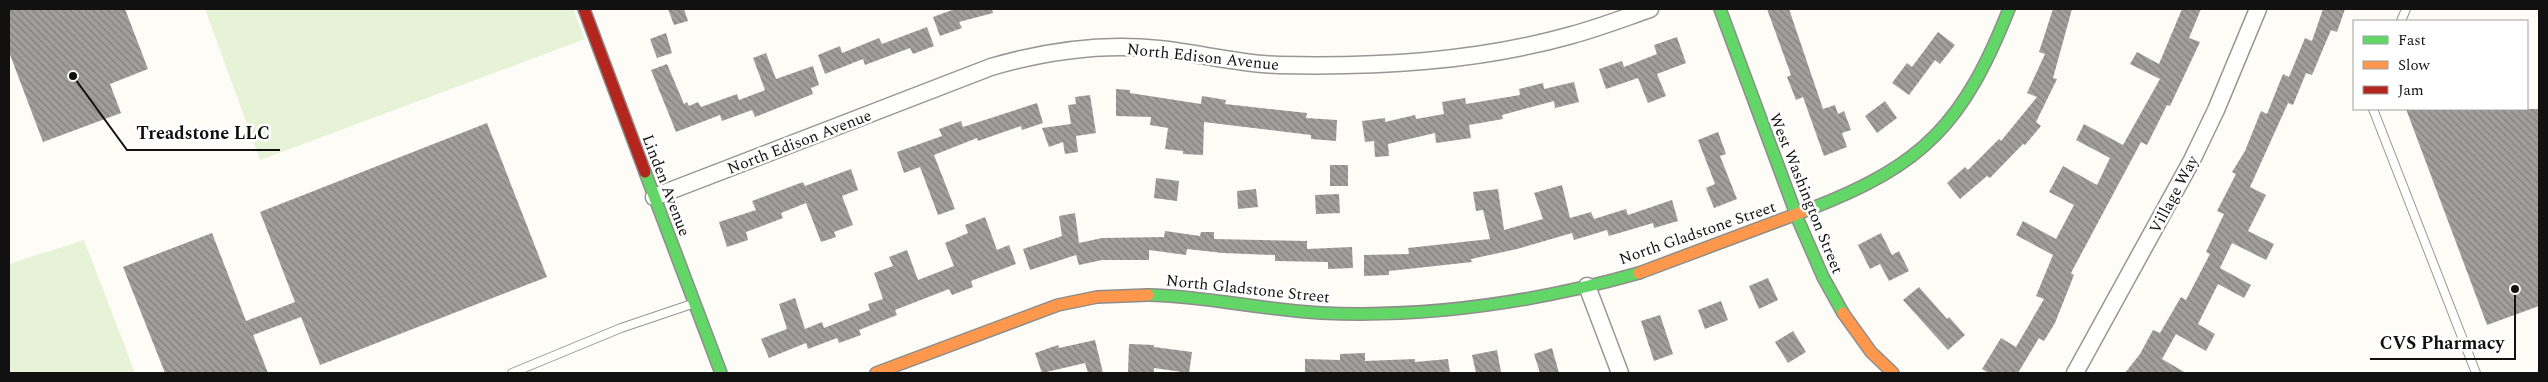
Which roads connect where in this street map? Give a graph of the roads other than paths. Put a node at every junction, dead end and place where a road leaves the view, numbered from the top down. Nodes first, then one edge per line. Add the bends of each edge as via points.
1 (584, 9) edge
2 (1650, 9) edge
3 (1720, 9) edge
4 (2009, 9) edge
5 (2258, 9) edge
6 (2373, 110) edge
7 (654, 197) junction
8 (1796, 214) junction
9 (1587, 286) junction
10 (694, 303) junction
11 (512, 373) edge
12 (721, 373) edge
13 (876, 373) edge
14 (1620, 373) edge
15 (1893, 373) edge
16 (2075, 373) edge
17 (2476, 373) edge

1 - 7 street, Linden Avenue
2 - 7 street, North Edison Avenue via 1562,38 1493,53 1407,64 1277,65 1121,47 1021,58
3 - 8 street, West Washington Street
4 - 8 street, North Gladstone Street via 1984,70 1942,129 1889,174 1850,195
5 - 16 street, Village Way via 2192,160
6 - 17 lane
7 - 10 street, Linden Avenue
8 - 9 street, North Gladstone Street via 1682,258
8 - 15 street, West Washington Street via 1832,298 1854,331
9 - 13 street, North Gladstone Street via 1517,301 1414,312 1323,313 1142,294 1093,297 1045,308
9 - 14 street
10 - 11 lane via 621,328
10 - 12 street, Linden Avenue

